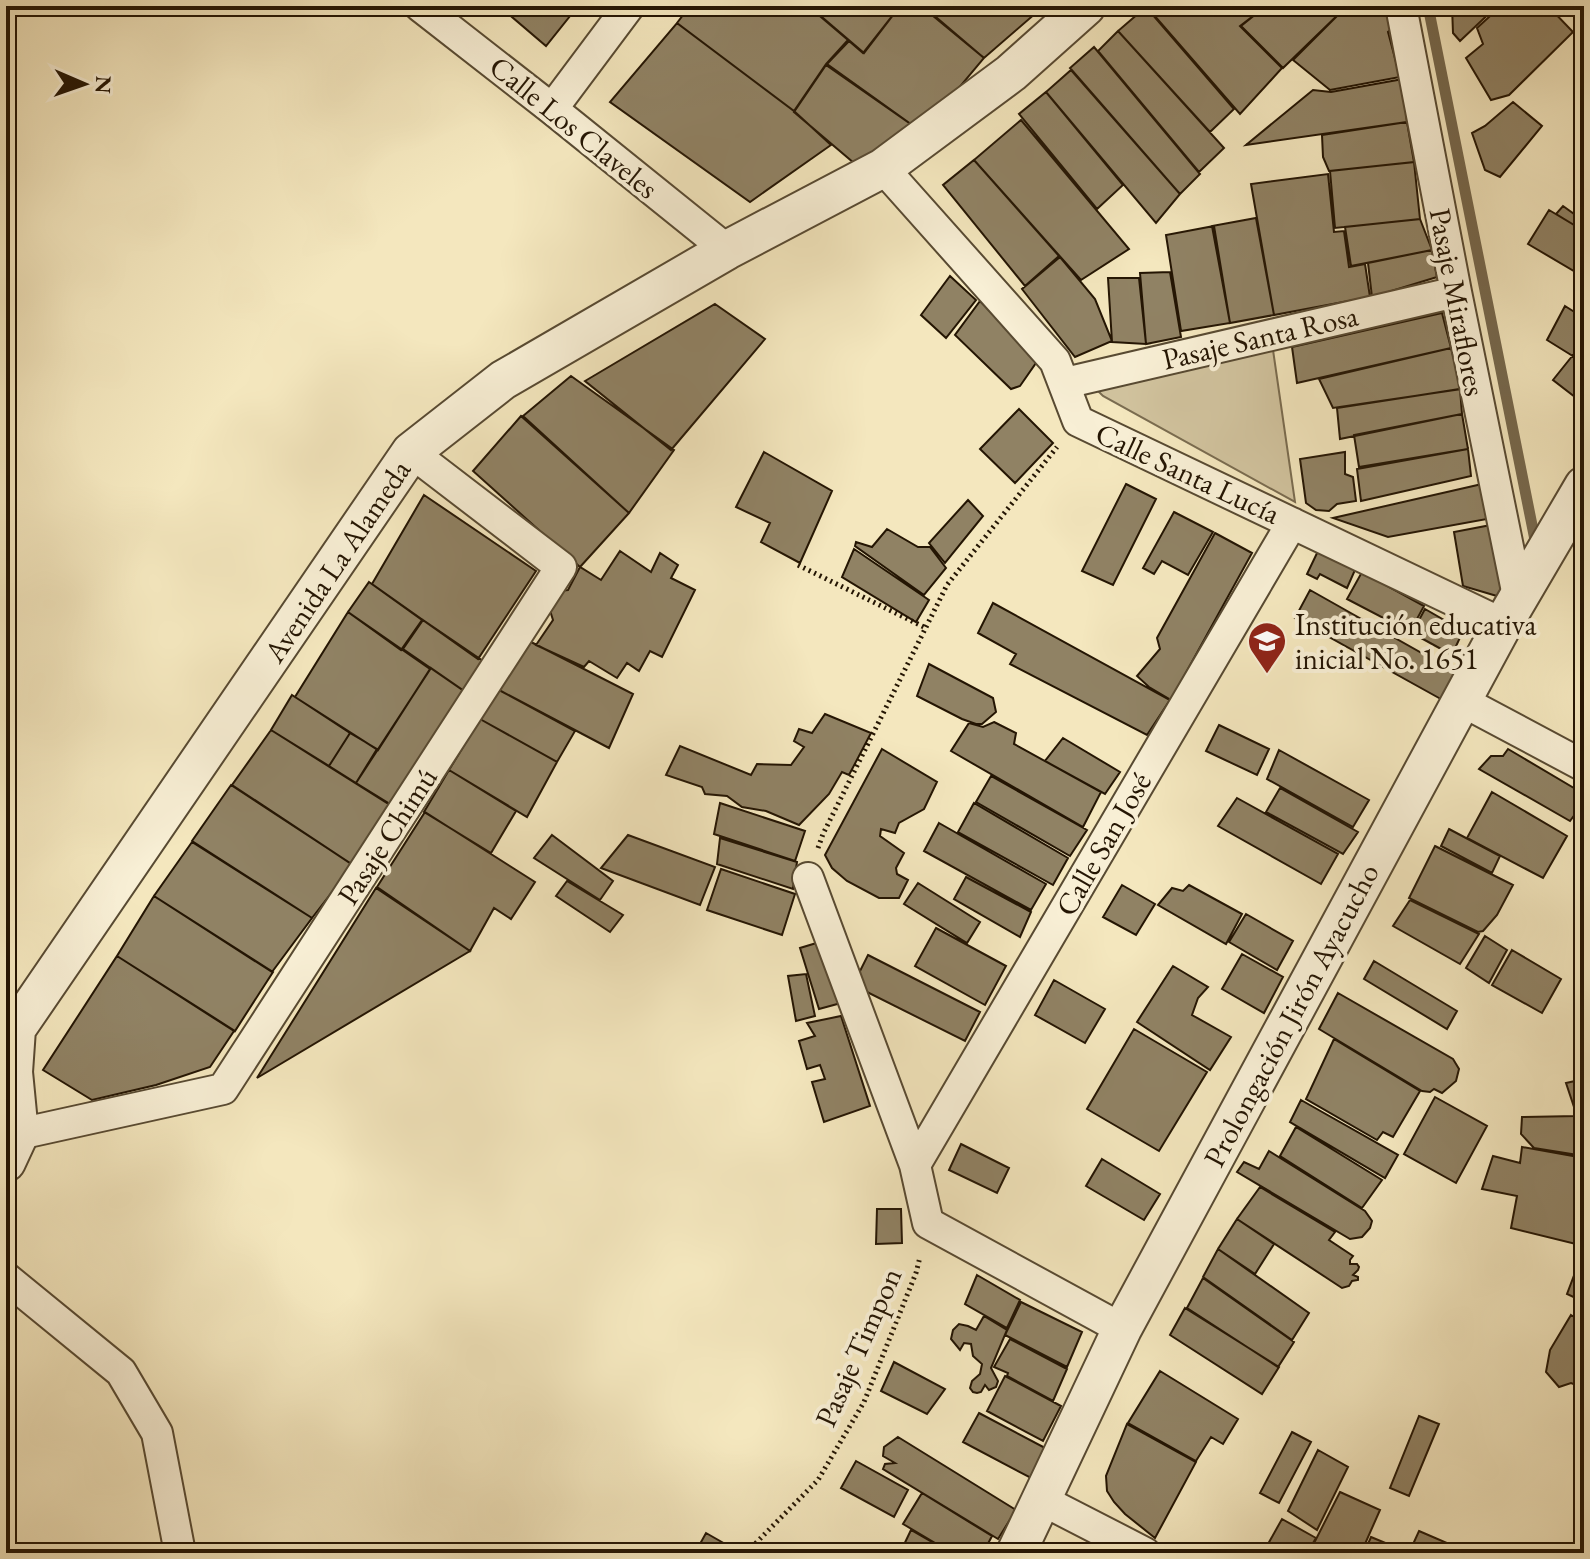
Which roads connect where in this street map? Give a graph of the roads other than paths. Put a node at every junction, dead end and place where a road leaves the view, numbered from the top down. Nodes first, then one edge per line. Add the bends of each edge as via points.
1 (420, 6) edge
2 (629, 6) edge
3 (1086, 6) edge
4 (1401, 6) edge
5 (552, 109) junction
6 (883, 168) junction
7 (727, 250) junction
8 (1456, 292) junction
9 (1065, 383) junction
10 (411, 452) junction
11 (1584, 486) edge
12 (1292, 523) junction
13 (1511, 610) junction
14 (1462, 701) junction
15 (1584, 766) edge
16 (808, 878) road end
17 (12, 1148) edge
18 (915, 1165) junction
19 (6, 1278) edge
20 (1122, 1329) junction
21 (1042, 1500) junction
22 (180, 1553) edge
23 (1016, 1553) edge
24 (1145, 1553) edge

1 - 5 street, Calle Los Claveles
2 - 5 street
3 - 6 street, Avenida La Alameda via 1011,73
4 - 8 street, Pasaje Miraflores
5 - 7 street, Calle Los Claveles
6 - 7 street, Avenida La Alameda
6 - 9 street, Calle Santa Lucía via 1055,361
7 - 10 street, Avenida La Alameda via 503,380
8 - 9 street, Pasaje Santa Rosa
8 - 13 street, Pasaje Miraflores
9 - 12 street, Calle Santa Lucía via 1078,421
10 - 17 street, Avenida La Alameda via 16,1029
10 - 17 street, Pasaje Chimú via 561,567 223,1089
11 - 13 street, Prolongación Jirón Ayacucho
12 - 13 street, Calle Santa Lucía
12 - 18 street, Calle San José
13 - 14 street, Prolongación Jirón Ayacucho
14 - 15 street
14 - 20 street, Prolongación Jirón Ayacucho
16 - 18 street
18 - 20 street via 928,1223
19 - 22 street via 121,1372 157,1433
20 - 21 street, Prolongación Jirón Ayacucho
21 - 23 street, Prolongación Jirón Ayacucho
21 - 24 street

